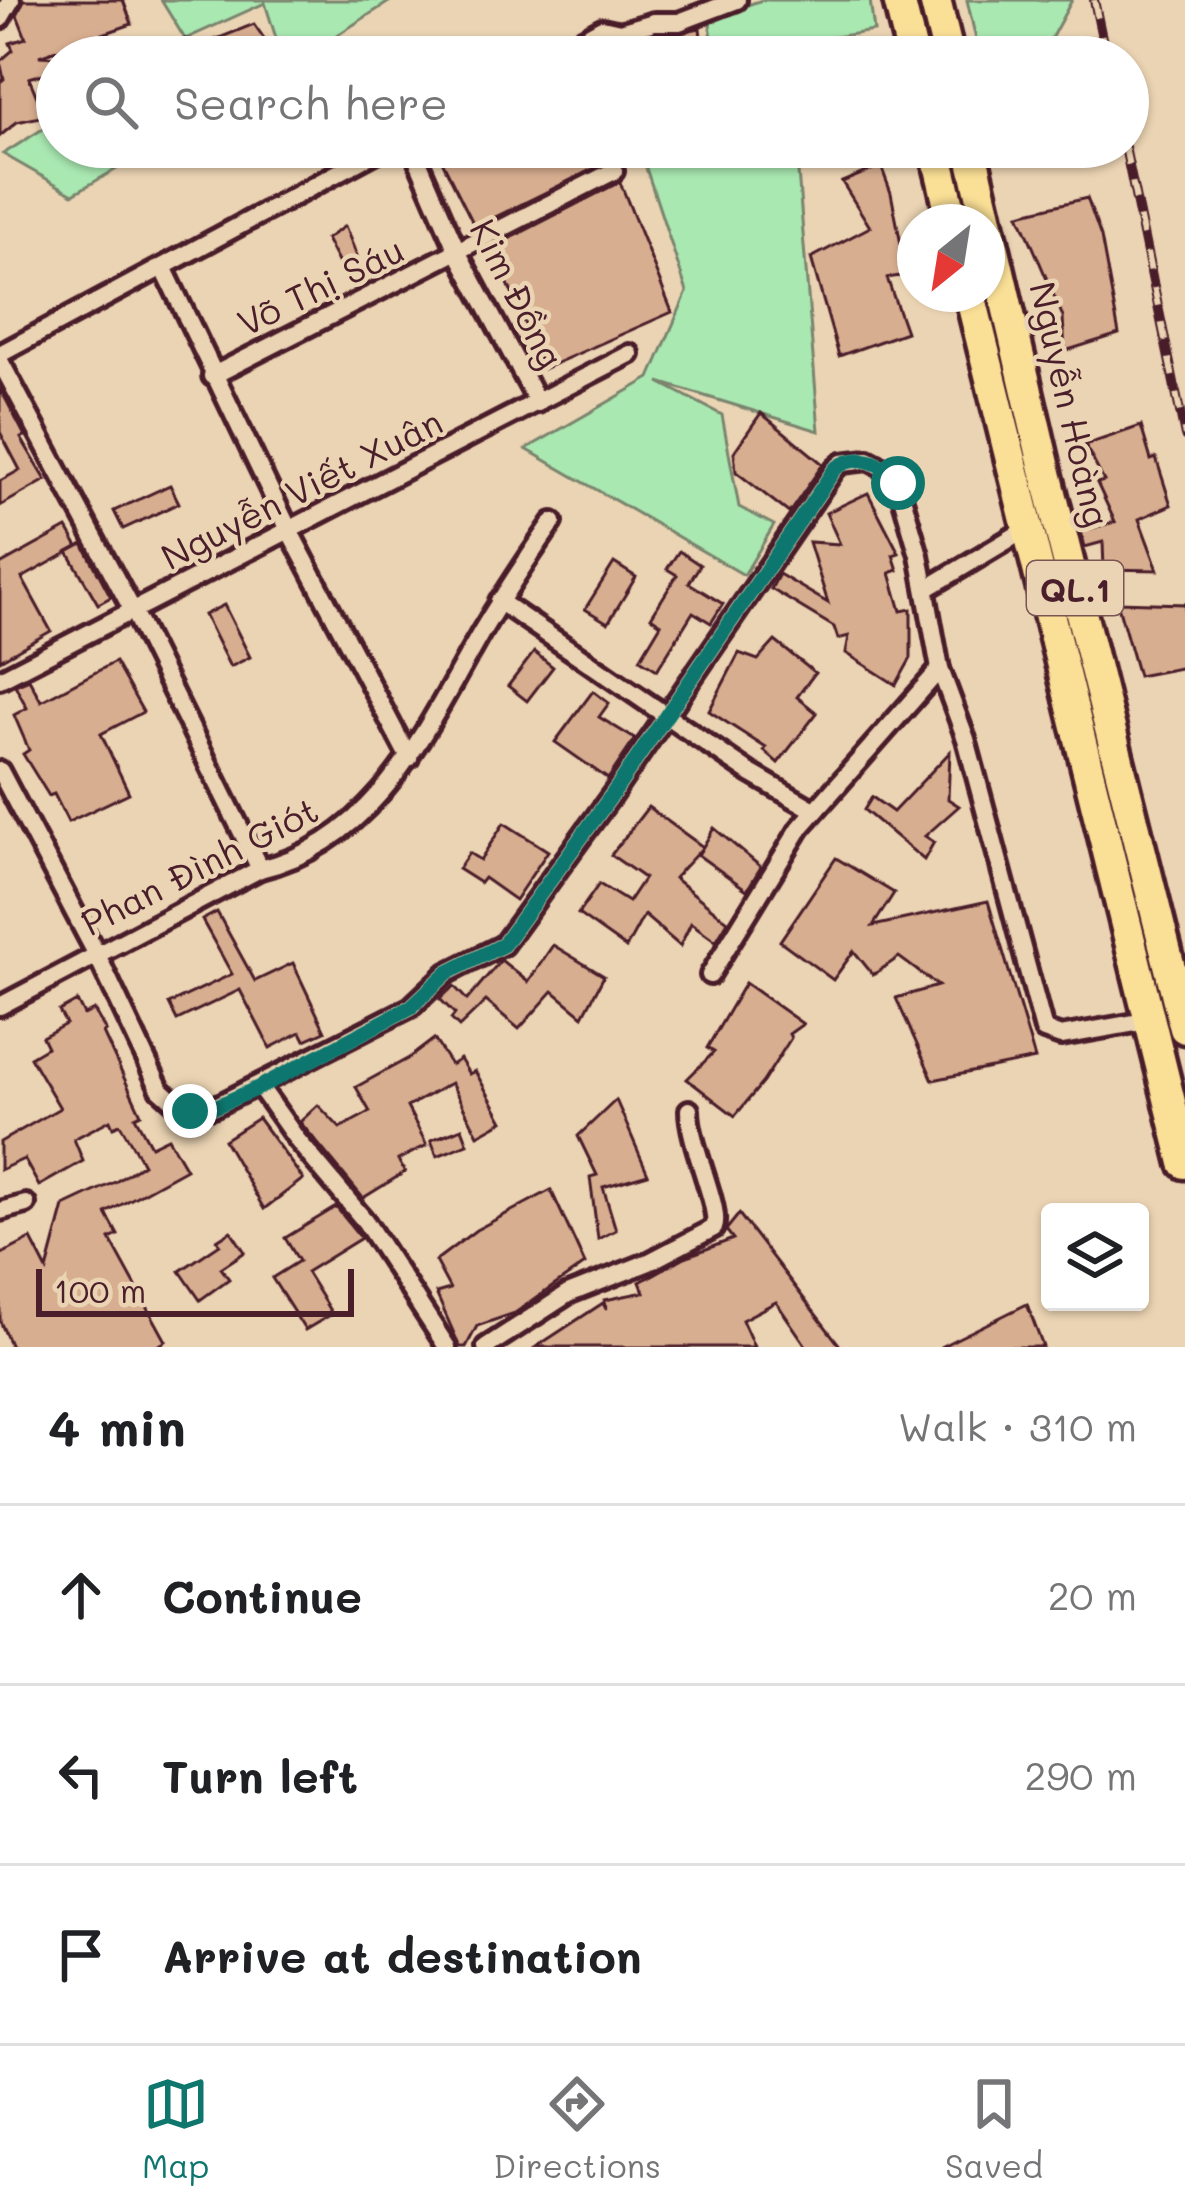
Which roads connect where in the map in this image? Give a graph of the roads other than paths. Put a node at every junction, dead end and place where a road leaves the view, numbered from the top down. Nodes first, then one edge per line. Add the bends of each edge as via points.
1 (10, 0) edge
2 (736, 0) edge
3 (899, 0) edge
4 (935, 0) edge
5 (0, 19) edge
6 (588, 36) edge
7 (908, 36) edge
8 (944, 36) edge
9 (347, 168) edge
10 (421, 168) edge
11 (940, 168) edge
12 (975, 168) edge
13 (614, 171) dead end
14 (949, 204) edge
15 (458, 253) junction
16 (163, 267) junction
17 (974, 312) edge
18 (631, 354) dead end
19 (0, 357) edge
20 (212, 376) junction
21 (538, 403) junction
22 (553, 522) dead end
23 (1028, 528) junction
24 (290, 532) junction
25 (926, 589) junction
26 (499, 602) junction
27 (133, 611) junction
28 (940, 669) junction
29 (0, 680) edge
30 (665, 716) junction
31 (409, 758) junction
32 (0, 771) edge
33 (814, 810) junction
34 (260, 869) junction
35 (98, 955) junction
36 (710, 975) dead end
37 (0, 1006) edge
38 (1152, 1020) junction
39 (1185, 1028) edge
40 (260, 1087) junction
41 (689, 1110) dead end
42 (1185, 1163) edge
43 (26, 1204) dead end
44 (0, 1211) edge
45 (447, 1347) edge
46 (486, 1347) edge

1 - 5 street
2 - 6 street via 679,22
3 - 7 highway
4 - 8 highway
9 - 16 street
10 - 15 street, Kim Đồng
11 - 14 highway
12 - 39 highway, Nguyễn Hoàng / QL.1
13 - 15 street, Võ Thị Sáu
15 - 20 street, Võ Thị Sáu
15 - 21 street, Kim Đồng
16 - 19 street
16 - 20 street
17 - 23 highway, Nguyễn Hoàng / QL.1
18 - 21 street, Nguyễn Viết Xuân
19 - 27 street
20 - 24 street
21 - 24 street, Nguyễn Viết Xuân
22 - 26 street, Phan Đình Giót
23 - 25 street
23 - 38 highway, Nguyễn Hoàng / QL.1
24 - 27 street, Nguyễn Viết Xuân
24 - 31 street
25 - 28 street
25 - 30 street via 891,472 868,460 842,463
26 - 30 street
26 - 31 street, Phan Đình Giót
27 - 29 street, Nguyễn Viết Xuân
27 - 34 street
28 - 33 street
28 - 38 street via 1044,1030 1060,1036
30 - 33 street
30 - 40 street via 503,945 447,973 411,1007
31 - 34 street, Phan Đình Giót via 335,837 295,861
32 - 35 street
33 - 36 street
34 - 35 street, Phan Đình Giót
35 - 37 street, Phan Đình Giót
35 - 40 street via 160,1089 180,1107 202,1110
38 - 42 highway, Nguyễn Hoàng / QL.1
40 - 45 street via 365,1220
41 - 46 street via 718,1215 714,1228 568,1294
43 - 44 street

